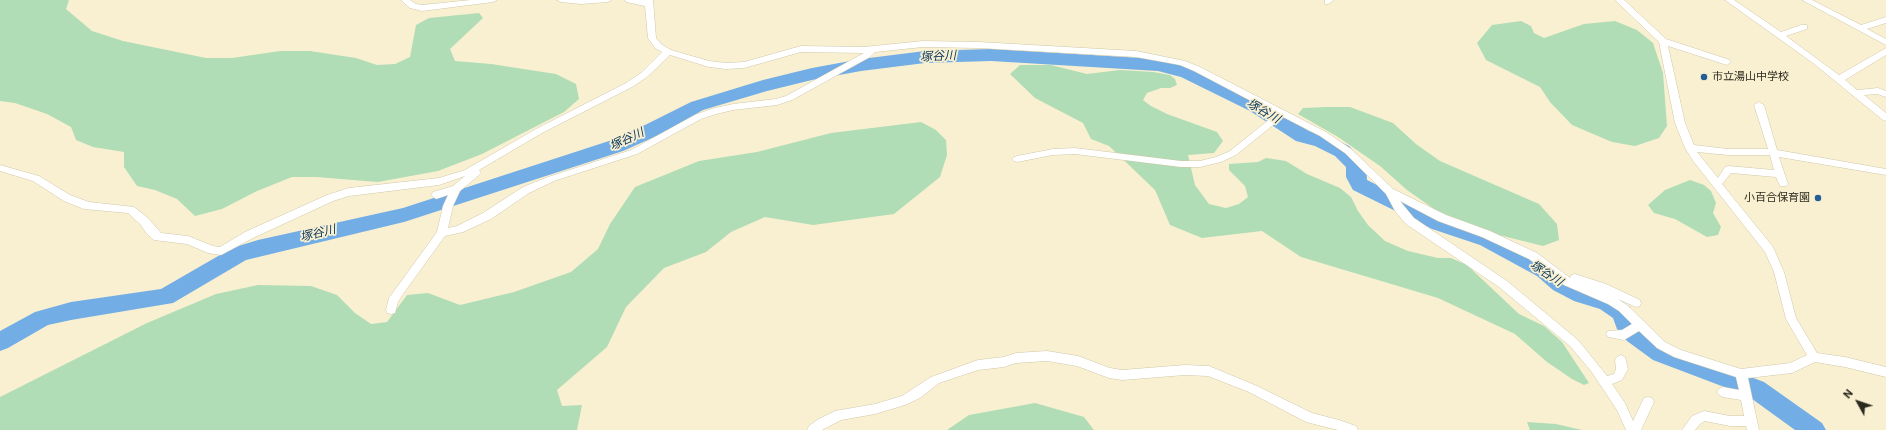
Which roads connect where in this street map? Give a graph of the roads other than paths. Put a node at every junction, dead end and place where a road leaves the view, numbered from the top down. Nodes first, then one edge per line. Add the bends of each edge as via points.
1 (405, 0) edge
2 (493, 0) edge
3 (561, 0) edge
4 (608, 0) edge
5 (629, 0) edge
6 (1619, 0) edge
7 (1729, 0) edge
8 (1808, 0) edge
9 (649, 2) edge
10 (1886, 20) edge
11 (1804, 27) dead end
12 (1861, 28) junction
13 (1779, 36) junction
14 (1663, 41) junction
15 (1886, 42) edge
16 (872, 50) junction
17 (1886, 51) edge
18 (668, 52) junction
19 (1727, 62) dead end
20 (1839, 79) junction
21 (1856, 93) junction
22 (1886, 94) edge
23 (1759, 105) dead end
24 (1281, 114) junction
25 (1886, 118) edge
26 (1690, 148) junction
27 (1772, 152) junction
28 (1017, 159) dead end
29 (484, 163) junction
30 (0, 168) edge
31 (1886, 172) edge
32 (1779, 174) junction
33 (1716, 183) junction
34 (1783, 184) dead end
35 (1392, 194) junction
36 (436, 195) dead end
37 (452, 198) junction
38 (442, 234) junction
39 (1533, 256) junction
40 (1636, 303) dead end
41 (391, 310) dead end
42 (1634, 329) junction
43 (1612, 334) dead end
44 (1814, 357) junction
45 (1621, 360) dead end
46 (1886, 372) edge
47 (1604, 382) junction
48 (1743, 385) junction
49 (1723, 392) dead end
50 (1648, 402) dead end
51 (1752, 426) edge
52 (813, 430) edge
53 (1352, 430) edge
54 (1632, 430) edge
55 (1635, 430) edge
56 (1688, 430) edge

1 - 2 street via 413,6 422,8
3 - 4 street
5 - 9 street
6 - 14 street
7 - 13 street
8 - 12 street
9 - 18 street via 654,42
10 - 12 street
11 - 13 street
12 - 15 street
13 - 20 street
14 - 19 street
14 - 26 street via 1680,123
16 - 18 street via 808,48 744,65 726,66 709,64
16 - 24 street via 923,44 952,44 1136,54 1182,63
16 - 38 street via 789,98 778,102 733,107 698,117 634,152 551,179 526,190 487,216
17 - 20 street
18 - 29 street via 644,75 629,85 539,131
20 - 21 street
21 - 22 street via 1878,91
21 - 25 street
23 - 27 street
24 - 28 street via 1234,153 1200,164 1075,151 1053,152
24 - 35 street via 1337,142
26 - 27 street via 1728,152
26 - 33 street via 1696,160
27 - 31 street
27 - 32 street
29 - 30 street via 453,178 349,192 330,198 255,232 221,251 188,240 158,237 130,210 88,206 67,198 36,178
29 - 37 street via 480,171
32 - 33 street via 1728,169 1721,181
32 - 34 street
33 - 44 street via 1769,250 1779,272 1791,319
35 - 39 street
35 - 47 street via 1410,221 1504,284 1556,327 1584,354
36 - 37 street
37 - 38 street
38 - 41 street via 399,291
39 - 40 street via 1581,281 1602,287
39 - 42 street via 1568,282 1623,308
42 - 43 street
42 - 48 street via 1678,354
44 - 46 street
44 - 48 street via 1792,368
45 - 47 street via 1622,369 1618,377
47 - 54 street via 1621,407
48 - 49 street
48 - 51 street
50 - 55 street
51 - 56 street via 1704,416 1696,420
52 - 53 street via 839,415 875,409 905,400 935,380 978,365 1016,358 1047,356 1078,361 1109,373 1122,375 1185,370 1209,372 1253,389 1310,418

